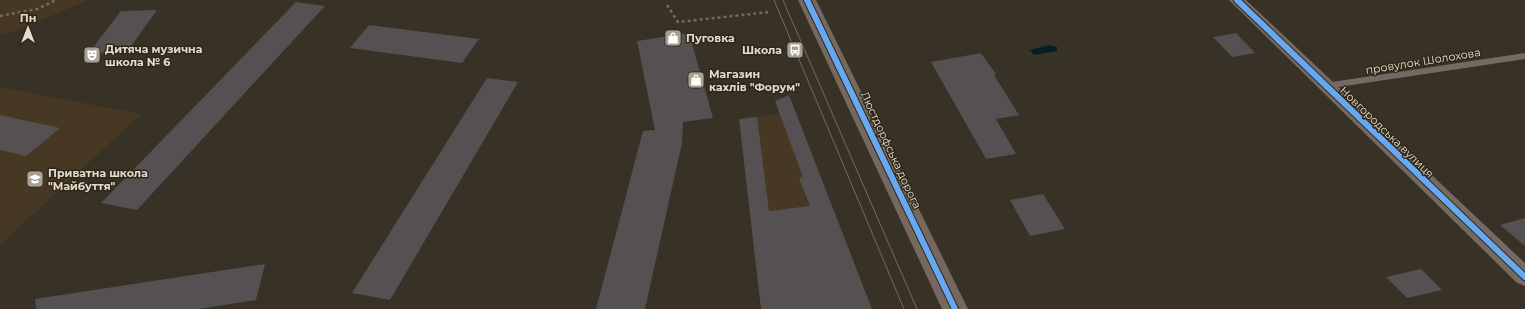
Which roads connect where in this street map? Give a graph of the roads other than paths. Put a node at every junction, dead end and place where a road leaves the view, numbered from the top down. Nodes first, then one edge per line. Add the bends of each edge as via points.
1 (807, 0) edge
2 (1237, 0) edge
3 (1525, 56) edge
4 (1325, 86) junction
5 (1525, 277) edge
6 (954, 309) edge

1 - 6 main road, Люстдорфська дорога
2 - 4 street, Новгородська вулиця
3 - 4 lane, провулок Шолохова
4 - 5 street, Новгородська вулиця

